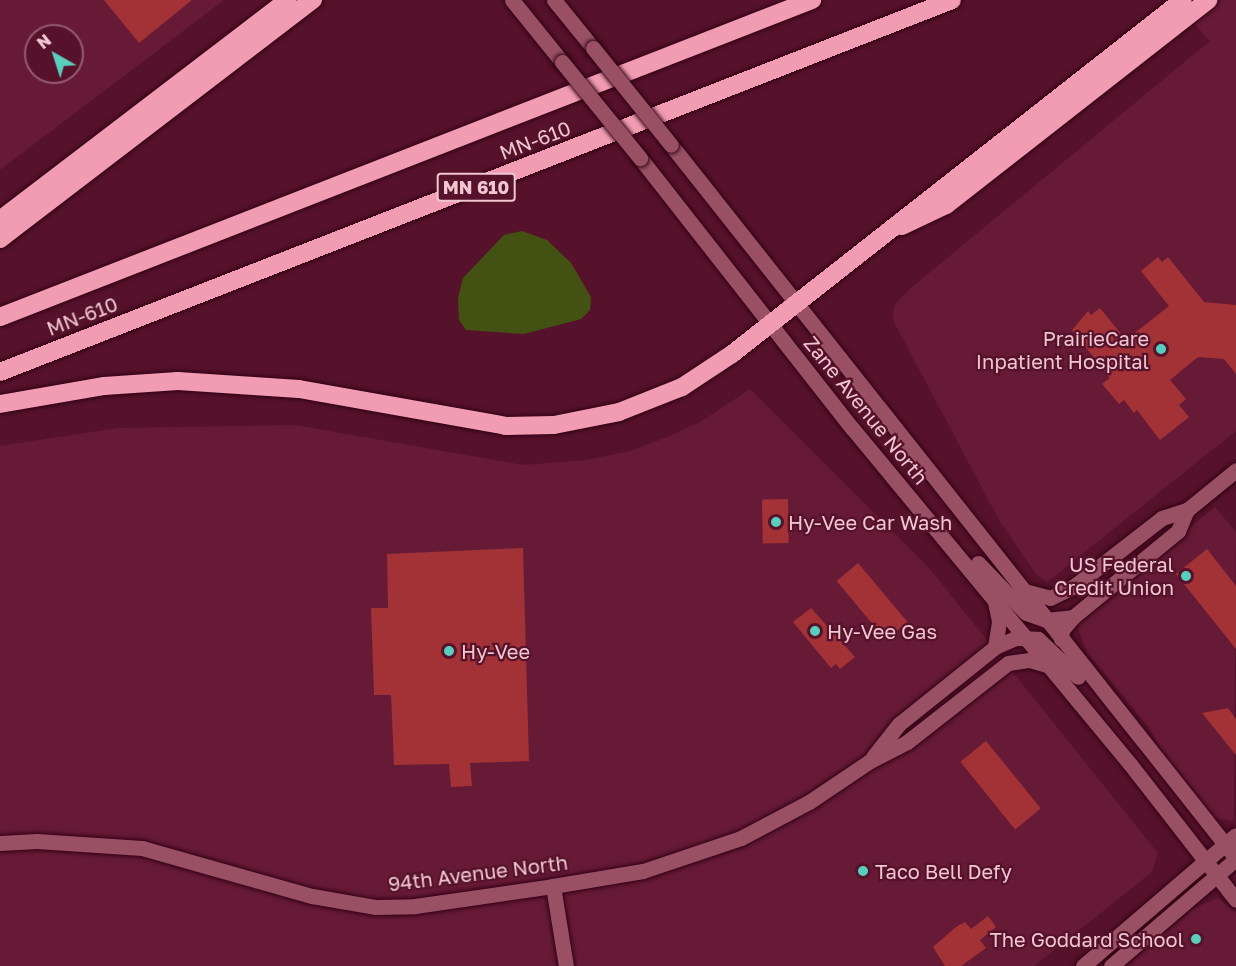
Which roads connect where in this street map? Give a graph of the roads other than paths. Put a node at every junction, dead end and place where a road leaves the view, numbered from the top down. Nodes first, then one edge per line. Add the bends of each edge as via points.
1 (288, 0) edge
2 (313, 0) edge
3 (512, 0) edge
4 (554, 0) edge
5 (812, 0) edge
6 (952, 0) edge
7 (1183, 0) edge
8 (1208, 0) edge
9 (0, 220) edge
10 (889, 229) junction
11 (0, 239) edge
12 (794, 304) junction
13 (0, 317) edge
14 (769, 325) junction
15 (0, 372) edge
16 (0, 404) edge
17 (855, 432) junction
18 (1236, 470) edge
19 (1187, 510) junction
20 (1021, 590) junction
21 (994, 598) junction
22 (1073, 617) junction
23 (1046, 620) junction
24 (1025, 636) junction
25 (1061, 639) junction
26 (995, 647) junction
27 (1050, 666) junction
28 (1139, 738) junction
29 (870, 761) junction
30 (1230, 839) edge
31 (0, 843) edge
32 (1236, 859) edge
33 (1202, 860) junction
34 (1216, 876) junction
35 (553, 886) junction
36 (1236, 900) edge
37 (566, 966) edge
38 (1083, 966) edge
39 (1111, 966) edge

1 - 9 highway
2 - 11 highway
3 - 14 main road, Zane Avenue North, bridge
4 - 12 main road, Zane Avenue North, bridge
5 - 13 highway, MN-610 / MN 610
6 - 15 highway, MN-610 / MN 610
7 - 10 highway
8 - 10 highway via 946,205
10 - 12 highway
12 - 14 highway
12 - 20 main road, Zane Avenue North
14 - 16 highway via 717,364 662,396 608,416 554,425 506,426 308,390 222,383 104,386
14 - 17 main road, Zane Avenue North
17 - 21 main road, Zane Avenue North
17 - 23 main road via 936,513 1011,600 1026,613
18 - 19 main road
19 - 20 main road via 1162,518 1129,547 1058,596 1042,598
19 - 22 main road via 1178,531
20 - 23 main road, Zane Avenue North
21 - 24 main road, Zane Avenue North
21 - 26 main road via 999,621
22 - 23 main road
22 - 25 main road via 1062,630
23 - 25 main road, Zane Avenue North
24 - 26 main road, 94th Avenue North
24 - 27 main road, Zane Avenue North
24 - 28 main road via 1049,645 1100,704
25 - 28 main road, Zane Avenue North
26 - 29 main road, 94th Avenue North via 899,724
27 - 29 main road, 94th Avenue North via 1030,660 1008,663 907,742
27 - 33 main road, Zane Avenue North
28 - 30 main road, Zane Avenue North
29 - 35 main road, 94th Avenue North via 809,802 741,838 643,871
30 - 32 main road, Zane Avenue North
30 - 33 main road
31 - 35 main road, 94th Avenue North via 46,841 142,848 322,898 376,907 415,906
32 - 34 main road
33 - 34 main road, Zane Avenue North
33 - 38 main road
34 - 36 main road, Zane Avenue North
34 - 39 main road
35 - 37 main road

